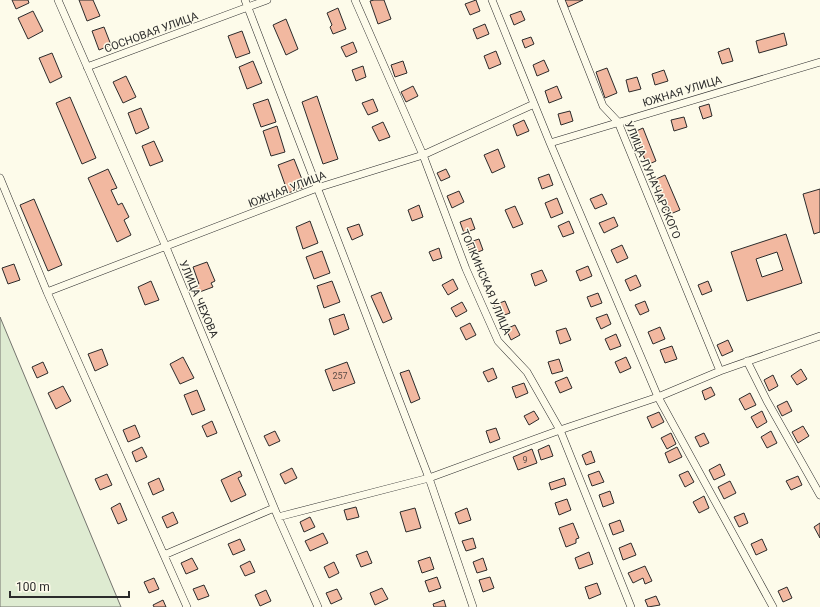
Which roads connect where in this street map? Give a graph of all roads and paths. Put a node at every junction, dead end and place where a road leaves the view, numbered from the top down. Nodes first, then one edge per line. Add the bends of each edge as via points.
1 (58, 0) edge
2 (245, 0) edge
3 (267, 0) edge
4 (356, 0) edge
5 (492, 0) edge
6 (561, 0) edge
7 (248, 8) junction
8 (820, 62) edge
9 (87, 67) junction
10 (534, 104) junction
11 (618, 122) junction
12 (550, 143) junction
13 (423, 154) junction
14 (0, 178) edge
15 (317, 188) junction
16 (166, 247) junction
17 (47, 292) junction
18 (820, 336) edge
19 (747, 361) junction
20 (720, 370) junction
21 (658, 398) junction
22 (560, 430) junction
23 (429, 478) junction
24 (820, 495) edge
25 (274, 508) junction
26 (278, 517) junction
27 (164, 555) junction
28 (187, 607) edge
29 (318, 607) edge
30 (472, 607) edge
31 (631, 607) edge
32 (773, 607) edge

1 - 9 street, УЛИЦА ЧЕХОВА
2 - 7 street
3 - 7 street, СОСНОВАЯ УЛИЦА
4 - 13 street, ТОПКИНСКАЯ УЛИЦА
5 - 10 street
6 - 11 street, УЛИЦА ЛУНАЧАРСКОГО via 603,106
7 - 9 street, СОСНОВАЯ УЛИЦА
7 - 15 street
8 - 11 street, ЮЖНАЯ УЛИЦА
9 - 16 street, УЛИЦА ЧЕХОВА
10 - 12 street
10 - 13 street, ЮЖНАЯ УЛИЦА
11 - 12 street, ЮЖНАЯ УЛИЦА
11 - 20 street, УЛИЦА ЛУНАЧАРСКОГО
12 - 21 street
13 - 15 street, ЮЖНАЯ УЛИЦА
13 - 22 street, ТОПКИНСКАЯ УЛИЦА via 466,269 498,341 527,372
14 - 17 street
15 - 16 street, ЮЖНАЯ УЛИЦА
15 - 23 street
16 - 17 street, ЮЖНАЯ УЛИЦА
16 - 25 street, УЛИЦА ЧЕХОВА
17 - 27 street
18 - 19 street
19 - 20 street
19 - 24 street via 766,401
20 - 21 street
21 - 22 street
21 - 32 street
22 - 23 street
22 - 31 street, ТОПКИНСКАЯ УЛИЦА
23 - 26 street
23 - 30 street
25 - 26 street, УЛИЦА ЧЕХОВА
25 - 27 street
26 - 29 street, УЛИЦА ЧЕХОВА
27 - 28 street

